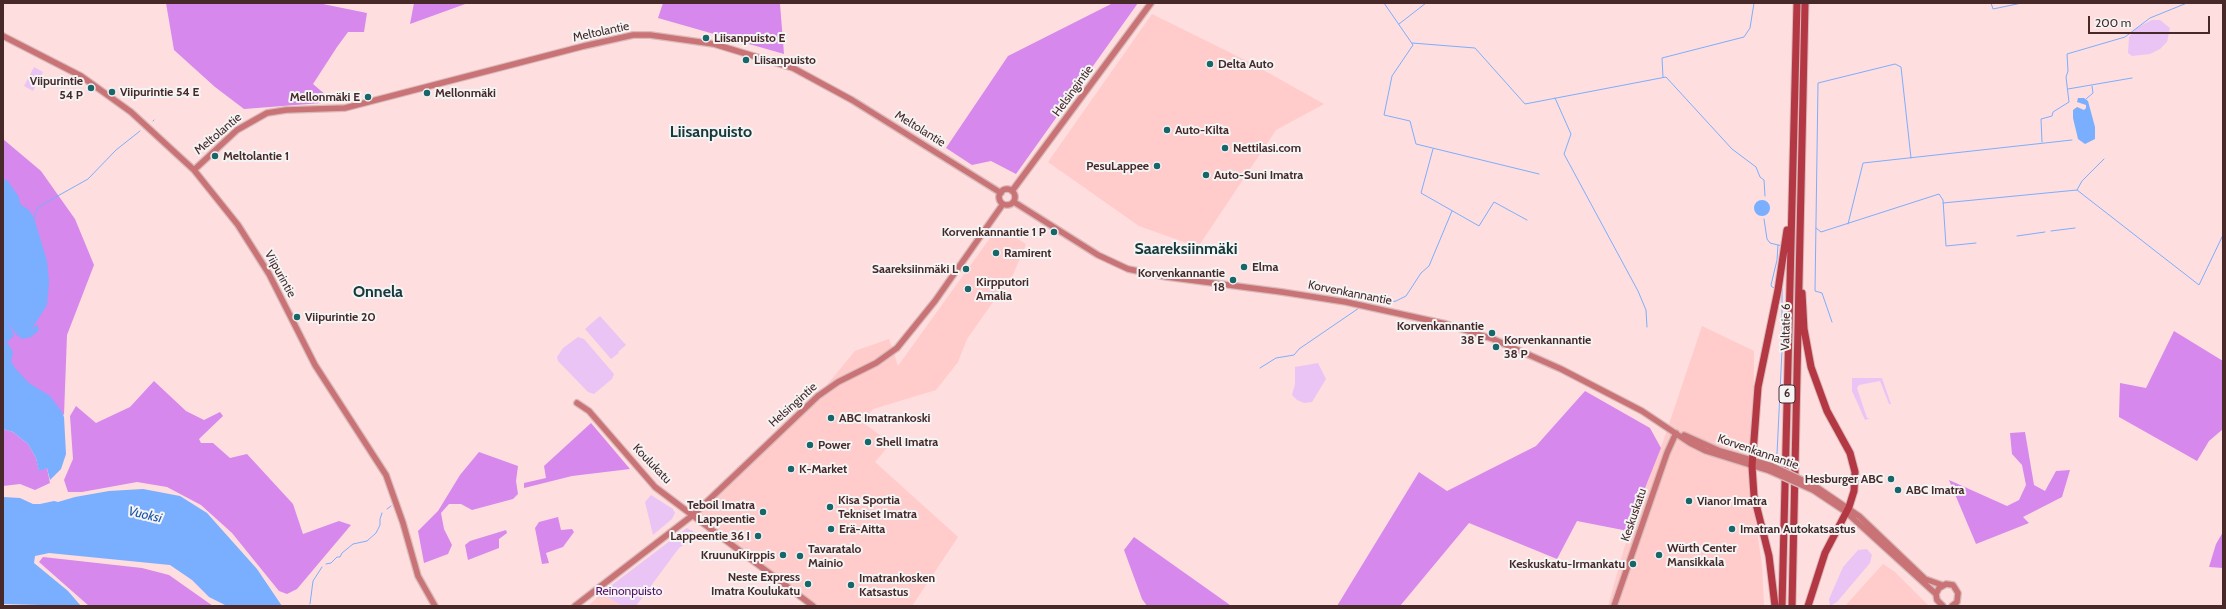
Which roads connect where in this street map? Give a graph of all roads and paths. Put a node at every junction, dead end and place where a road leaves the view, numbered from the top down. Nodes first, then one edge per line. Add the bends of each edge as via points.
1 (1151, 3) edge
2 (1797, 3) edge
3 (1805, 3) edge
4 (3, 36) edge
5 (1800, 49) junction
6 (194, 170) junction
7 (1792, 182) junction
8 (1012, 191) junction
9 (1001, 193) junction
10 (1014, 202) junction
11 (1003, 204) junction
12 (1799, 241) junction
13 (577, 403) dead end
14 (1676, 432) junction
15 (1752, 463) junction
16 (1847, 510) junction
17 (693, 515) junction
18 (1942, 585) junction
19 (1936, 594) junction
20 (1958, 599) junction
21 (435, 606) edge
22 (575, 606) edge
23 (814, 606) edge
24 (1614, 606) edge
25 (1775, 606) edge
26 (1782, 606) edge
27 (1792, 606) edge
28 (1808, 606) edge
29 (1943, 606) edge
30 (1952, 606) edge
31 (1960, 606) edge

1 - 8 main road, Helsingintie
2 - 5 highway, 6
3 - 5 highway, 6
4 - 6 main road, Viipurintie via 81,76 107,94 153,131
5 - 7 highway, Valtatie 6 / 6
5 - 12 highway, Valtatie 6 / 6
6 - 9 main road, Meltolantie via 237,130 267,113 351,107 584,46 650,35 712,44 793,68 852,100
6 - 21 main road, Viipurintie via 249,241 269,274 315,365 340,407 377,459 392,489 418,576
7 - 15 highway via 1782,266 1758,387
7 - 26 highway, Valtatie 6 / 6
8 - 9 main road via 1006,189
8 - 10 main road via 1015,196
9 - 11 main road via 999,199
10 - 11 main road via 1009,206
10 - 14 main road, Korvenkannantie via 1098,255 1141,272 1346,302 1446,324 1493,339 1561,369 1642,411
11 - 17 main road, Helsingintie via 904,341 876,363 838,382 818,396
12 - 16 highway via 1804,329 1811,367 1827,411 1850,453 1855,472 1854,491
12 - 27 highway, Valtatie 6 / 6
13 - 17 main road, Koulukatu via 589,411 652,484
14 - 15 main road, Korvenkannantie
14 - 24 main road, Keskuskatu
15 - 16 main road, Korvenkannantie, bridge via 1814,488
15 - 25 highway via 1754,496 1769,556
16 - 18 main road, Korvenkannantie via 1926,579
16 - 19 main road, Korvenkannantie
16 - 28 highway via 1822,562
17 - 22 main road, Helsingintie
17 - 23 main road, Koulukatu
18 - 19 main road
18 - 20 main road, Korvenkannantie via 1950,584 1956,587
19 - 29 main road, Korvenkannantie via 1937,600
20 - 30 main road
20 - 31 main road

